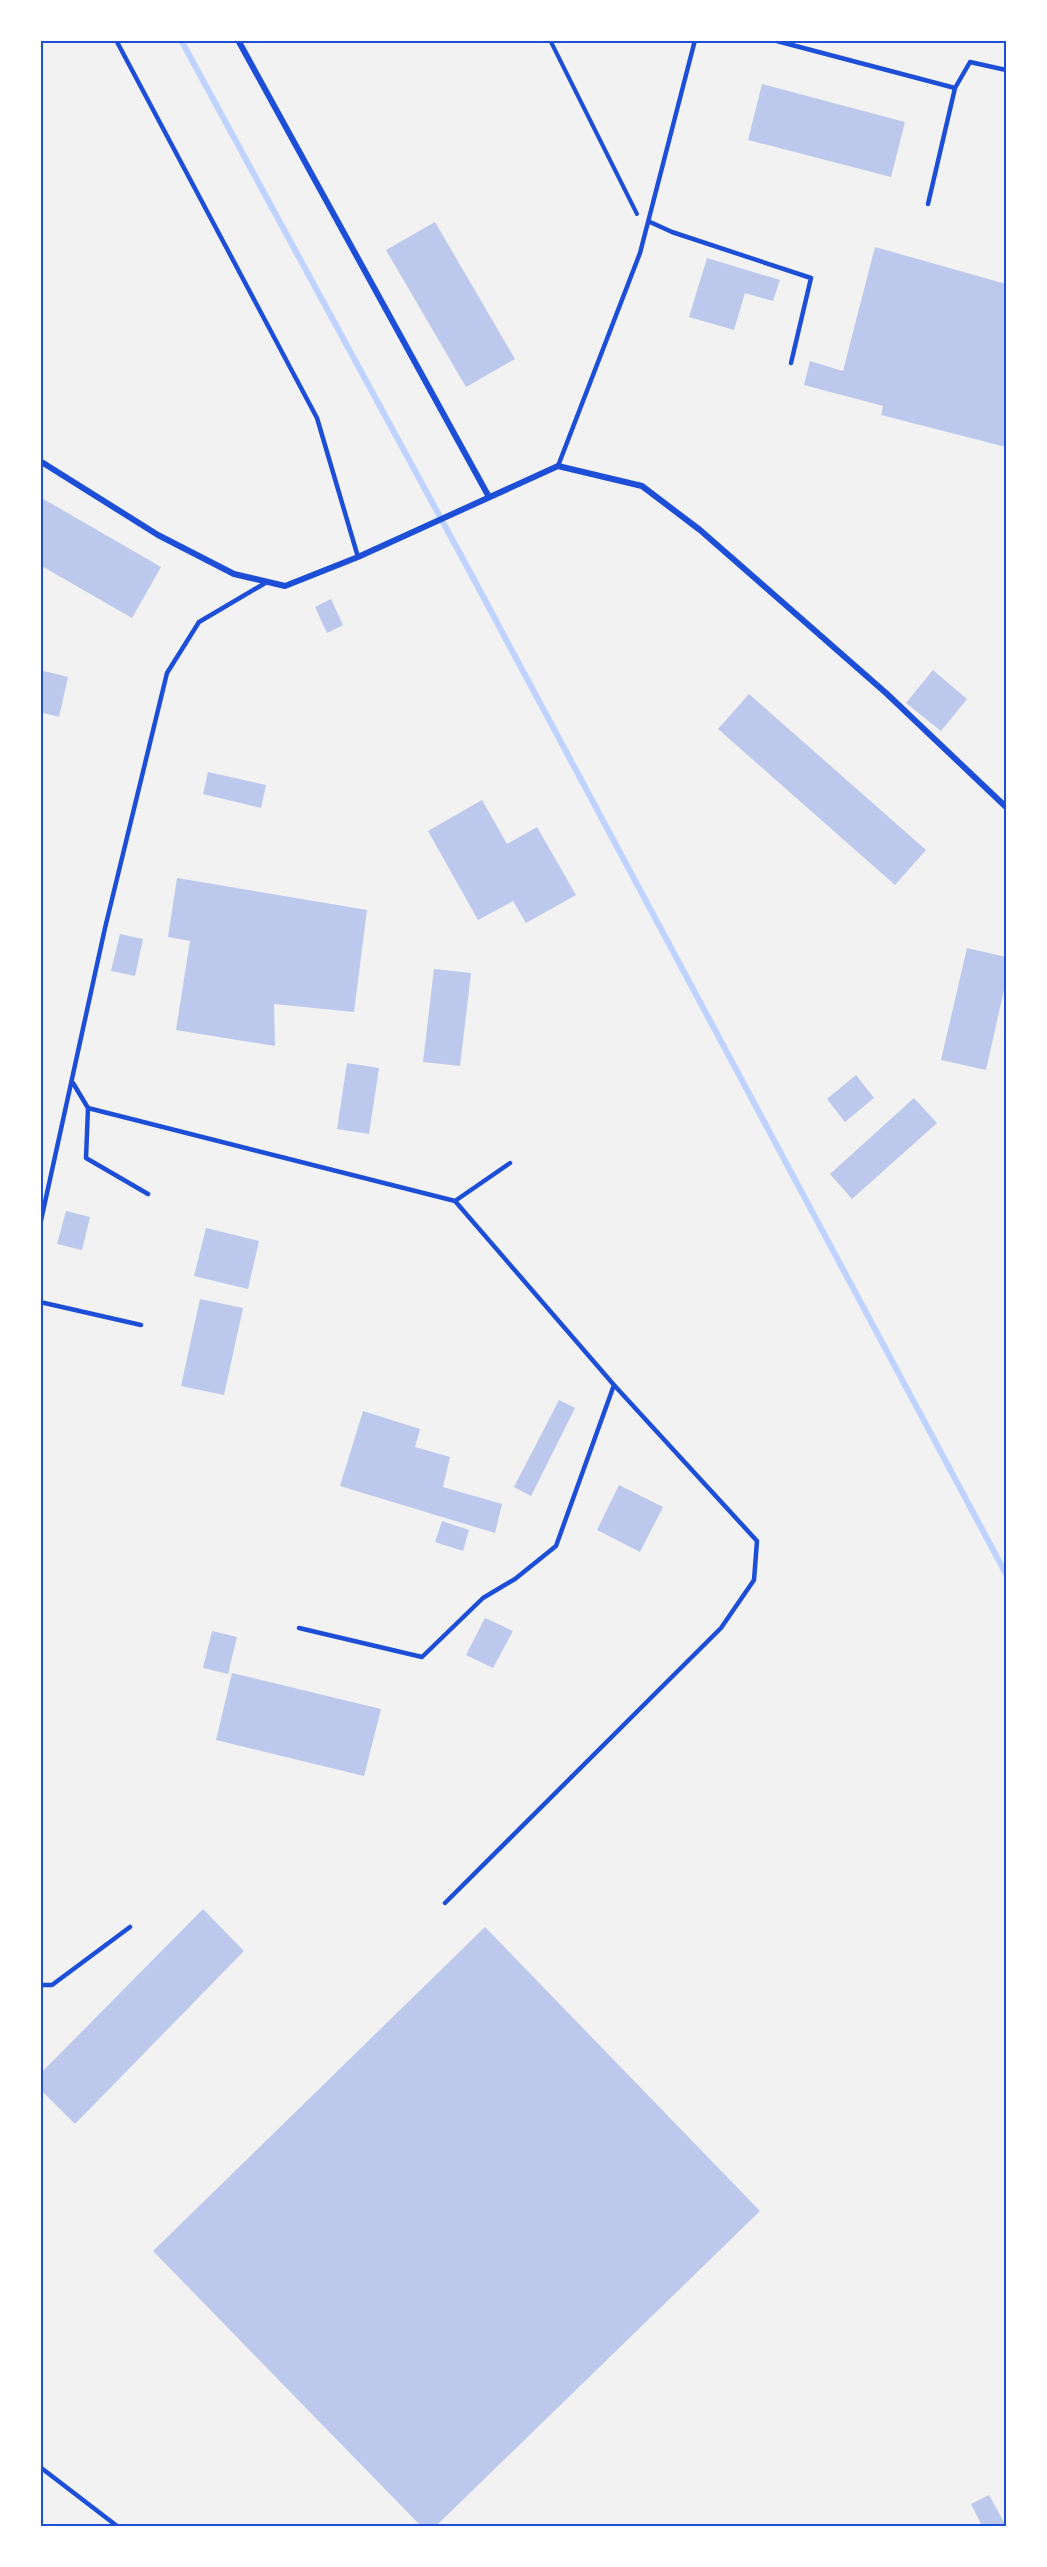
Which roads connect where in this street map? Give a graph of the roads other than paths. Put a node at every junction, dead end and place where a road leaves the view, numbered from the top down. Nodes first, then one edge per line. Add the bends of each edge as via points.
1 (116, 40) edge
2 (238, 40) edge
3 (695, 40) edge
4 (772, 40) edge
5 (1006, 70) edge
6 (955, 88) junction
7 (928, 204) dead end
8 (650, 222) junction
9 (791, 363) dead end
10 (40, 461) edge
11 (558, 466) junction
12 (489, 497) junction
13 (358, 557) junction
14 (267, 582) junction
15 (1006, 807) edge
16 (73, 1083) junction
17 (88, 1108) junction
18 (510, 1163) dead end
19 (148, 1194) dead end
20 (455, 1202) junction
21 (40, 1225) edge
22 (40, 1302) edge
23 (141, 1325) dead end
24 (614, 1385) junction
25 (299, 1628) dead end
26 (445, 1903) dead end
27 (130, 1927) dead end
28 (40, 1985) edge
29 (40, 2467) edge
30 (117, 2526) edge

1 - 13 lane via 317,418
2 - 12 street
3 - 8 lane
4 - 6 lane
5 - 6 lane via 970,62
6 - 7 lane
8 - 9 lane via 811,278
8 - 11 lane
10 - 14 street via 158,535 234,574
11 - 12 street
11 - 15 street via 642,486 700,530 886,693
12 - 13 street
13 - 14 street via 285,586
14 - 16 lane via 199,622 167,673 105,928
16 - 17 lane
16 - 21 lane
17 - 19 lane via 86,1158
17 - 20 lane
18 - 20 lane
20 - 24 lane
22 - 23 lane
24 - 25 lane via 556,1545 515,1579 483,1598 422,1657
24 - 26 lane via 757,1541 754,1580 721,1628
27 - 28 lane via 52,1985
29 - 30 lane

